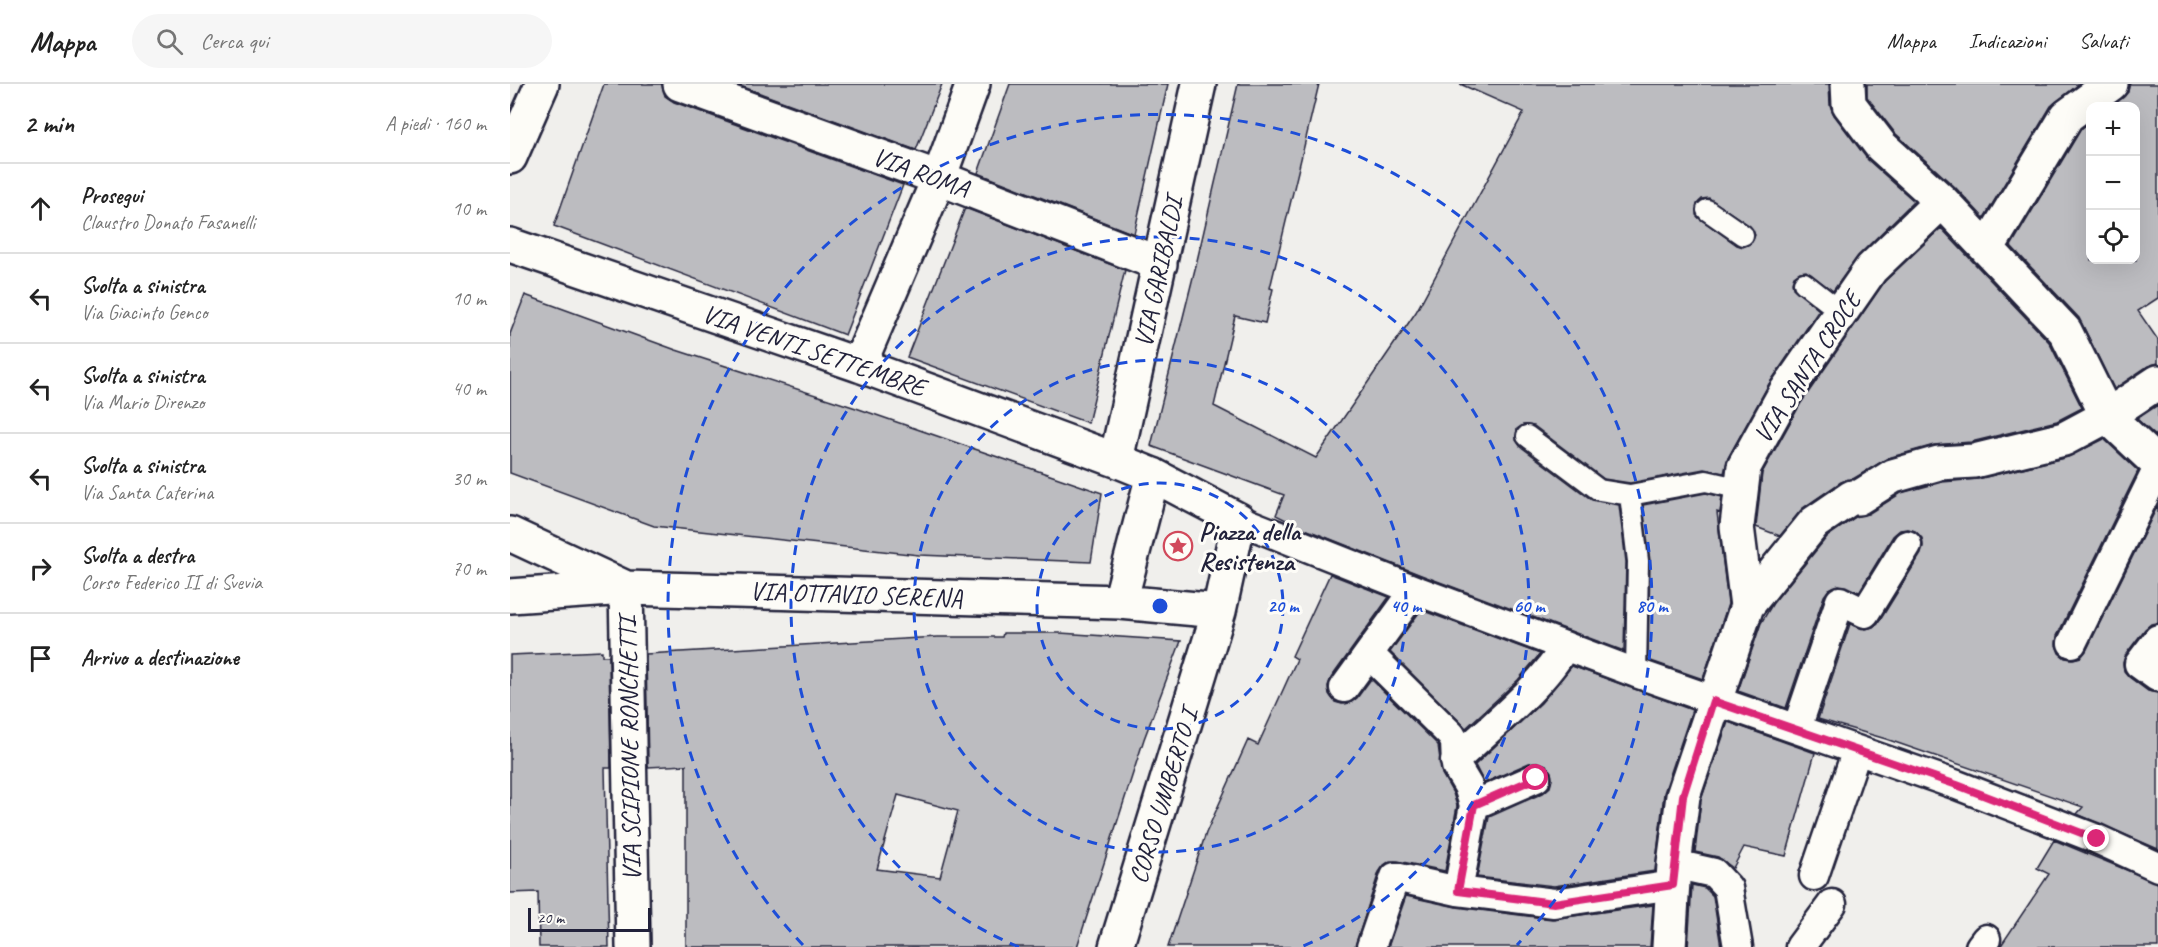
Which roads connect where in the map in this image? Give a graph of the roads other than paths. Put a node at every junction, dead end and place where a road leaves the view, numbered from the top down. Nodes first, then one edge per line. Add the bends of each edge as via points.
1 (542, 84) edge
2 (680, 84) edge
3 (973, 84) edge
4 (1198, 84) edge
5 (1848, 84) edge
6 (2111, 84) edge
7 (510, 157) edge
8 (939, 178) junction
9 (1942, 201) junction
10 (1707, 210) dead end
11 (1743, 235) dead end
12 (510, 245) edge
13 (1987, 249) junction
14 (1160, 264) junction
15 (1804, 283) dead end
16 (1841, 312) junction
17 (859, 365) junction
18 (2158, 382) edge
19 (2108, 416) junction
20 (1527, 436) dead end
21 (1116, 460) junction
22 (2158, 466) edge
23 (1153, 475) junction
24 (1741, 489) junction
25 (1630, 495) junction
26 (1253, 525) junction
27 (510, 534) edge
28 (1907, 545) dead end
29 (626, 588) junction
30 (1415, 590) junction
31 (510, 596) edge
32 (1120, 602) junction
33 (1747, 606) junction
34 (1219, 611) junction
35 (2158, 639) edge
36 (2072, 643) dead end
37 (1565, 646) junction
38 (1369, 654) junction
39 (1636, 673) junction
40 (2157, 677) edge
41 (1344, 688) dead end
42 (1713, 701) junction
43 (1797, 729) junction
44 (1857, 750) junction
45 (1455, 761) junction
46 (1536, 778) dead end
47 (1474, 805) junction
48 (2158, 867) edge
49 (1674, 875) junction
50 (1814, 876) dead end
51 (1458, 891) junction
52 (1832, 904) dead end
53 (633, 947) edge
54 (1116, 947) edge
55 (1371, 947) edge
56 (1669, 947) edge
57 (1738, 947) edge
58 (1800, 947) edge

1 - 7 street
2 - 8 street, VIA ROMA
3 - 8 street
4 - 14 street, VIA GARIBALDI
5 - 9 street via 1849,104 1881,146
6 - 13 street via 2067,116
8 - 14 street, VIA ROMA
8 - 17 street
9 - 13 street
9 - 16 street, VIA SANTA CROCE via 1871,269
10 - 11 lane
12 - 17 street, VIA VENTI SETTEMBRE
13 - 19 street via 2065,332
14 - 21 street, VIA GARIBALDI
15 - 16 lane
16 - 24 street, VIA SANTA CROCE via 1785,393 1744,467
17 - 21 street, VIA VENTI SETTEMBRE
18 - 19 street
19 - 22 street
19 - 33 street via 2064,439 1974,461 1927,466 1893,476 1858,498 1852,496 1814,522
20 - 25 lane via 1599,490
21 - 23 street, VIA VENTI SETTEMBRE
22 - 36 street
23 - 26 street
23 - 32 street
24 - 25 lane via 1706,482
24 - 33 street, VIA SANTA CROCE via 1737,526
25 - 39 lane via 1638,561
26 - 30 street
26 - 34 street
27 - 29 street, VIA OTTAVIO SERENA
28 - 43 street via 1865,613 1840,600
29 - 31 street, VIA OTTAVIO SERENA
29 - 32 street, VIA OTTAVIO SERENA
29 - 53 street, VIA SCIPIONE RONCHETTI
30 - 37 street
30 - 38 street
32 - 34 street
33 - 42 street, VIA SANTA CROCE
34 - 54 street, CORSO UMBERTO I
35 - 40 street via 2139,664
37 - 39 street
37 - 45 street via 1558,660 1528,692
38 - 41 street
38 - 45 street via 1453,738
39 - 42 street
42 - 43 street
42 - 49 street, VIA SANTA CROCE via 1683,796
43 - 44 street
44 - 48 street via 2097,839
44 - 50 street
45 - 47 street
46 - 47 street
47 - 51 street
49 - 51 street via 1554,903
49 - 56 street, VIA SANTA CROCE
49 - 57 street via 1714,873 1728,888
51 - 55 street via 1395,877
52 - 58 street

